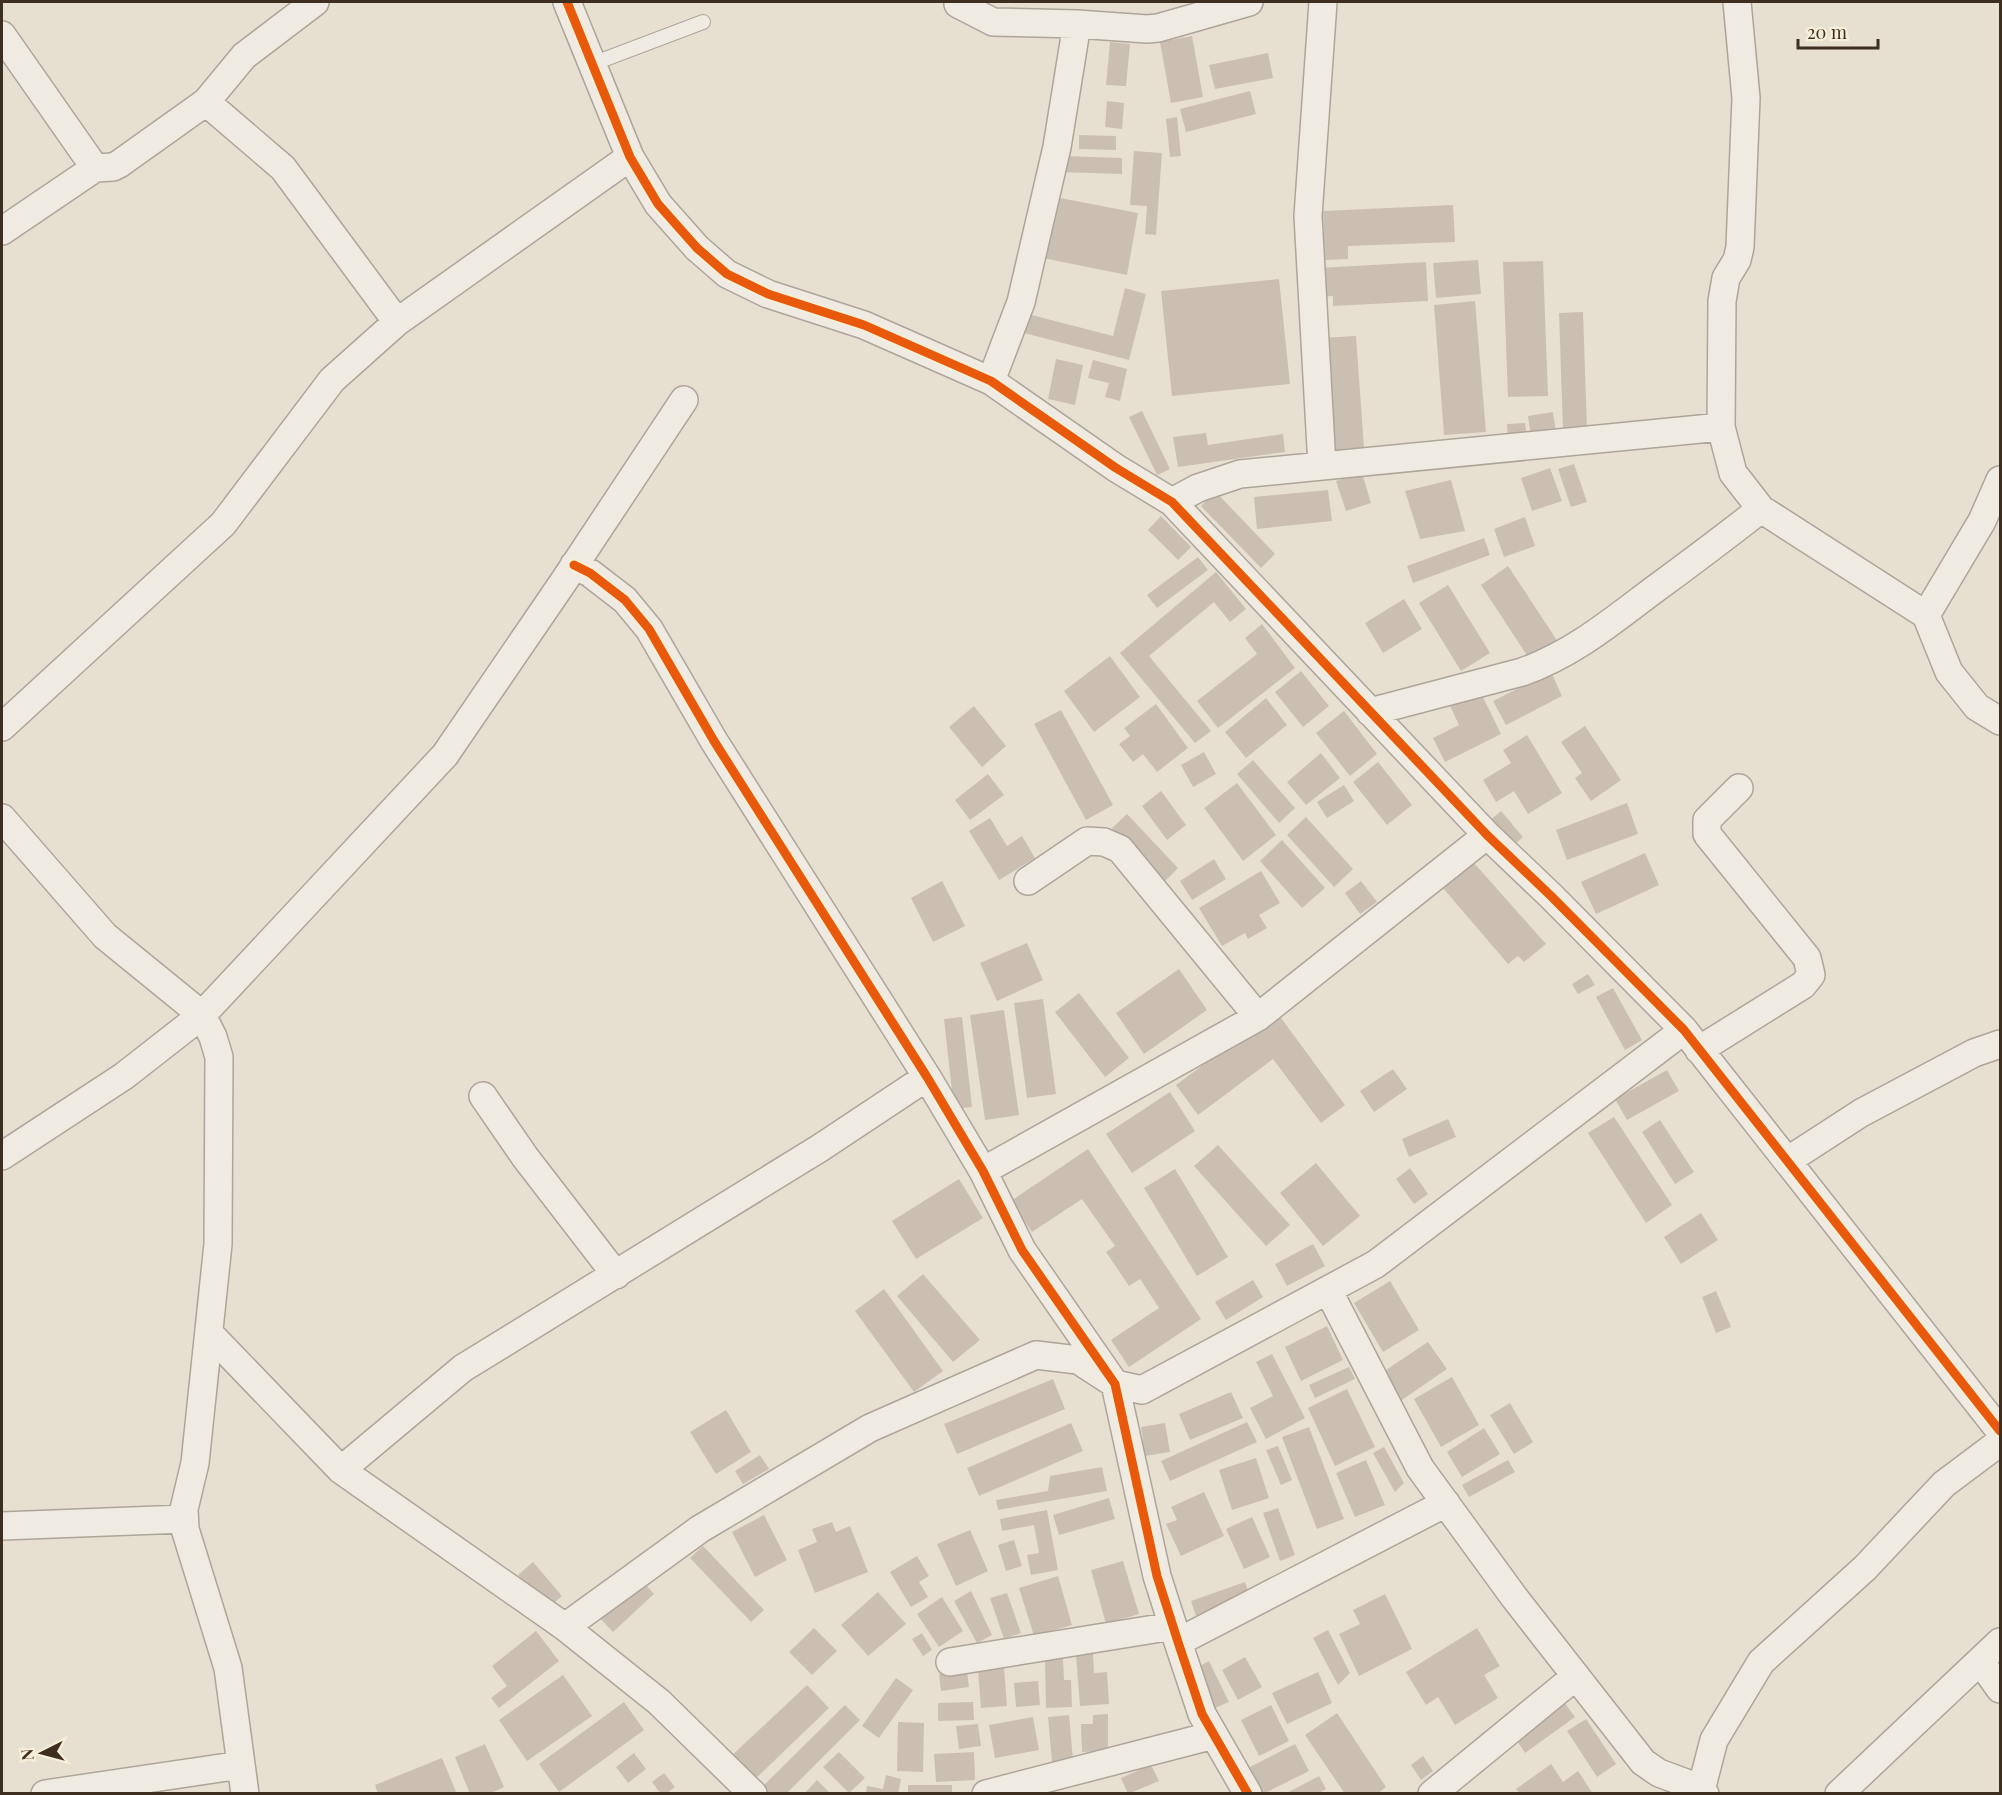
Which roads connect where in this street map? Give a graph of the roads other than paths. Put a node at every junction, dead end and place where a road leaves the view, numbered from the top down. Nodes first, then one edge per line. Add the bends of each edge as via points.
1 (315, 2) edge
2 (567, 2) edge
3 (1249, 2) edge
4 (1323, 2) edge
5 (1737, 2) edge
6 (958, 4) dead end
7 (998, 12) edge
8 (703, 22) dead end
9 (1077, 24) junction
10 (2, 35) edge
11 (592, 64) junction
12 (206, 102) junction
13 (630, 157) junction
14 (95, 168) junction
15 (2, 231) edge
16 (397, 322) junction
17 (991, 381) junction
18 (684, 400) dead end
19 (1721, 427) junction
20 (1322, 466) junction
21 (2001, 480) edge
22 (1172, 502) junction
23 (1761, 509) junction
24 (574, 565) junction
25 (1926, 615) junction
26 (1370, 712) junction
27 (2001, 721) edge
28 (2, 727) edge
29 (1739, 788) dead end
30 (2, 818) edge
31 (1487, 835) junction
32 (1028, 881) dead end
33 (202, 1015) junction
34 (1258, 1017) junction
35 (1691, 1040) junction
36 (2001, 1044) edge
37 (927, 1077) junction
38 (483, 1096) dead end
39 (2, 1156) edge
40 (1786, 1161) junction
41 (983, 1171) junction
42 (616, 1275) junction
43 (1328, 1290) junction
44 (209, 1333) junction
45 (1115, 1384) junction
46 (2001, 1431) edge
47 (2001, 1442) edge
48 (341, 1470) junction
49 (1446, 1503) junction
50 (184, 1518) junction
51 (2, 1526) edge
52 (565, 1627) junction
53 (1176, 1634) junction
54 (2001, 1642) edge
55 (1980, 1661) junction
56 (950, 1662) dead end
57 (1576, 1676) junction
58 (2001, 1689) edge
59 (1214, 1735) junction
60 (241, 1765) junction
61 (1702, 1792) edge
62 (45, 1794) edge
63 (245, 1794) edge
64 (753, 1794) edge
65 (986, 1794) edge
66 (1248, 1794) edge
67 (1432, 1794) edge
68 (1839, 1794) edge

1 - 12 street via 244,56
2 - 11 street
3 - 9 street via 1158,28
4 - 20 street via 1308,216
5 - 19 street via 1746,98 1740,248 1726,278 1722,301
6 - 7 street
7 - 9 street
8 - 11 lane
9 - 17 street via 1057,147 1022,302
10 - 14 street
11 - 13 street
12 - 14 street via 113,167
12 - 16 street via 283,168
13 - 16 street
13 - 17 street via 658,204 697,248 727,274 768,294 864,325
14 - 15 street
16 - 28 street via 332,380 223,524
17 - 22 street
18 - 24 street
19 - 20 street
19 - 23 street via 1733,473
20 - 22 street via 1240,474 1198,488
21 - 25 street
22 - 26 street
23 - 25 street
23 - 26 street via 1637,603 1544,664
24 - 33 street via 445,754
24 - 37 street via 625,600 649,629 714,741
25 - 27 street via 1949,672 1977,707
26 - 31 street
29 - 35 street via 1707,820 1707,834 1807,958 1811,975 1803,985
30 - 33 street via 105,936
31 - 34 street
31 - 35 street
32 - 34 street via 1087,841 1104,842 1120,849
33 - 39 street via 124,1076
33 - 44 street via 219,1057 218,1244
34 - 41 street
35 - 40 street
35 - 43 street via 1377,1264
36 - 40 street via 1974,1053 1861,1113
37 - 41 street
37 - 42 street
38 - 42 street
40 - 46 street
41 - 45 street via 1022,1250
42 - 48 street via 463,1368
43 - 45 street via 1142,1390
43 - 49 street via 1420,1468
44 - 48 street
44 - 50 street via 195,1463
45 - 52 street via 1078,1360 1036,1355 870,1428 700,1529
45 - 53 street via 1157,1576
47 - 61 street via 1944,1484 1865,1568 1761,1662 1714,1740
48 - 52 street
49 - 53 street
49 - 57 street
50 - 51 street
50 - 60 street via 228,1668
52 - 64 street via 659,1702
53 - 56 street
53 - 59 street via 1202,1714
54 - 55 street
55 - 58 street
55 - 68 street
57 - 61 street via 1644,1762
57 - 67 street
59 - 65 street
59 - 66 street
60 - 62 street
60 - 63 street

